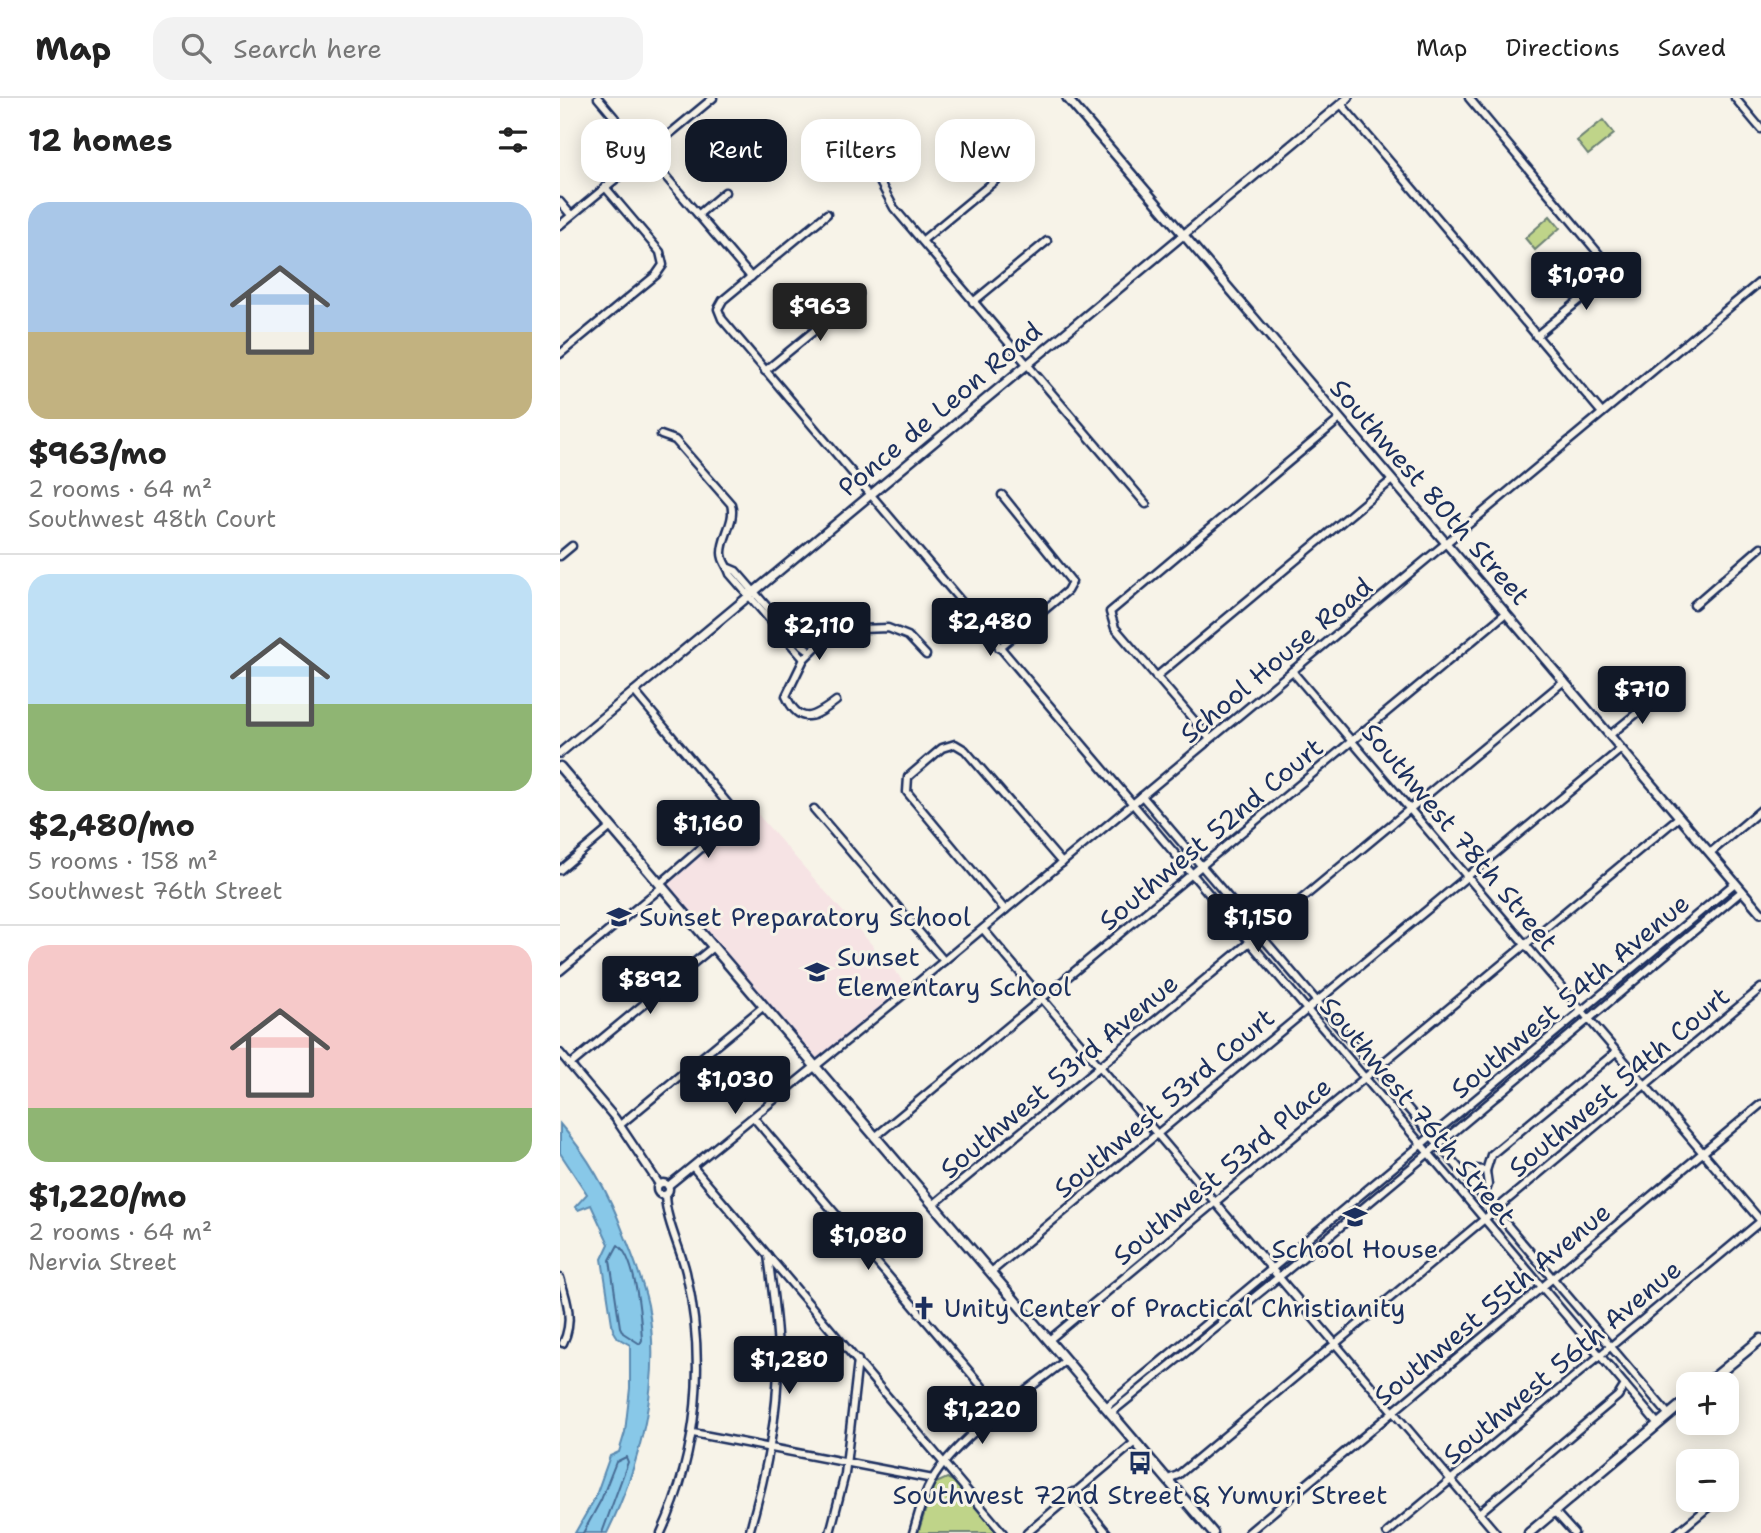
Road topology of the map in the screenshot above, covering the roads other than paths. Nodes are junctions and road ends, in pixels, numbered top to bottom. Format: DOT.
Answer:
graph roads {
  1 [pos="598,98"];
  2 [pos="697,98"];
  3 [pos="713,98"];
  4 [pos="1067,98"];
  5 [pos="1469,98"];
  6 [pos="1735,98"];
  7 [pos="1345,100"];
  8 [pos="704,106"];
  9 [pos="617,119"];
  10 [pos="1761,129"];
  11 [pos="671,133"];
  12 [pos="671,181"];
  13 [pos="611,182"];
  14 [pos="882,182"];
  15 [pos="993,182"];
  16 [pos="605,187"];
  17 [pos="726,192"];
  18 [pos="560,202"];
  19 [pos="699,214"];
  20 [pos="571,215"];
  21 [pos="827,215"];
  22 [pos="560,225"];
  23 [pos="1183,234"];
  24 [pos="923,240"];
  25 [pos="1047,241"];
  26 [pos="751,276"];
  27 [pos="1760,284"];
  28 [pos="859,294"];
  29 [pos="973,302"];
  30 [pos="1536,336"];
  31 [pos="560,354"];
  32 [pos="1026,364"];
  33 [pos="765,370"];
  34 [pos="1602,414"];
  35 [pos="1340,419"];
  36 [pos="661,435"];
  37 [pos="1392,480"];
  38 [pos="870,495"];
  39 [pos="1002,495"];
  40 [pos="1146,504"];
  41 [pos="1446,543"];
  42 [pos="572,546"];
  43 [pos="1761,547"];
  44 [pos="560,556"];
  45 [pos="752,594"];
  46 [pos="1694,605"];
  47 [pos="769,608"];
  48 [pos="763,613"];
  49 [pos="1506,613"];
  50 [pos="776,622"];
  51 [pos="788,637"];
  52 [pos="999,648"];
  53 [pos="810,651"];
  54 [pos="926,655"];
  55 [pos="804,659"];
  56 [pos="1292,671"];
  57 [pos="1156,677"];
  58 [pos="1564,681"];
  59 [pos="634,691"];
  60 [pos="1658,696"];
  61 [pos="836,701"];
  62 [pos="1610,735"];
  63 [pos="1210,739"];
  64 [pos="1353,741"];
  65 [pos="1621,749"];
  66 [pos="560,753"];
  67 [pos="560,767"];
  68 [pos="1142,796"];
  69 [pos="1132,804"];
  70 [pos="814,808"];
  71 [pos="1410,809"];
  72 [pos="1761,810"];
  73 [pos="1679,817"];
  74 [pos="611,827"];
  75 [pos="1710,853"];
  76 [pos="1062,863"];
  77 [pos="1203,865"];
  78 [pos="560,870"];
  79 [pos="1191,875"];
  80 [pos="1468,876"];
  81 [pos="1735,883"];
  82 [pos="661,886"];
  83 [pos="1742,891"];
  84 [pos="1005,910"];
  85 [pos="1761,913"];
  86 [pos="983,929"];
  87 [pos="1260,934"];
  88 [pos="1250,943"];
  89 [pos="1525,944"];
  90 [pos="713,947"];
  91 [pos="944,961"];
  92 [pos="560,971"];
  93 [pos="1761,988"];
  94 [pos="1042,1000"];
  95 [pos="1318,1001"];
  96 [pos="764,1006"];
  97 [pos="1307,1010"];
  98 [pos="1582,1011"];
  99 [pos="1589,1019"];
  100 [pos="1616,1052"];
  101 [pos="560,1053"];
  102 [pos="570,1065"];
  103 [pos="815,1067"];
  104 [pos="1099,1067"];
  105 [pos="1375,1069"];
  106 [pos="1364,1078"];
  107 [pos="1645,1085"];
  108 [pos="1761,1104"];
  109 [pos="754,1118"];
  110 [pos="620,1125"];
  111 [pos="1157,1134"];
  112 [pos="1433,1135"];
  113 [pos="875,1137"];
  114 [pos="1440,1143"];
  115 [pos="1421,1145"];
  116 [pos="1428,1153"];
  117 [pos="1703,1153"];
  118 [pos="693,1167"];
  119 [pos="1486,1171"];
  120 [pos="1466,1175"];
  121 [pos="659,1184"];
  122 [pos="668,1186"];
  123 [pos="665,1195"];
  124 [pos="1484,1196"];
  125 [pos="1215,1201"];
  126 [pos="933,1205"];
  127 [pos="1496,1210"];
  128 [pos="1485,1220"];
  129 [pos="1761,1221"];
  130 [pos="768,1255"];
  131 [pos="1272,1270"];
  132 [pos="991,1272"];
  133 [pos="1279,1277"];
  134 [pos="560,1278"];
  135 [pos="1554,1278"];
  136 [pos="1542,1287"];
  137 [pos="1761,1339"];
  138 [pos="1049,1340"];
  139 [pos="563,1343"];
  140 [pos="1336,1344"];
  141 [pos="1612,1345"];
  142 [pos="1600,1355"];
  143 [pos="858,1360"];
  144 [pos="1066,1360"];
  145 [pos="1721,1372"];
  146 [pos="1625,1385"];
  147 [pos="1632,1393"];
  148 [pos="1618,1396"];
  149 [pos="1676,1409"];
  150 [pos="1002,1410"];
  151 [pos="1108,1410"];
  152 [pos="1393,1411"];
  153 [pos="1669,1415"];
  154 [pos="1658,1424"];
  155 [pos="693,1433"];
  156 [pos="1135,1442"];
  157 [pos="770,1447"];
  158 [pos="847,1463"];
  159 [pos="944,1464"];
  160 [pos="933,1479"];
  161 [pos="1452,1480"];
  162 [pos="1170,1482"];
  163 [pos="1073,1492"];
  164 [pos="1554,1511"];
  165 [pos="1703,1512"];
  166 [pos="1479,1513"];
  167 [pos="661,1533"];
  168 [pos="749,1533"];
  169 [pos="830,1533"];
  170 [pos="913,1533"];
  171 [pos="1003,1533"];
  172 [pos="1027,1533"];
  173 [pos="1107,1533"];
  174 [pos="1213,1533"];
  175 [pos="1248,1533"];
  176 [pos="1387,1533"];
  177 [pos="1496,1533"];
  178 [pos="1529,1533"];
  179 [pos="1574,1533"];
  180 [pos="1678,1533"];
  1 -- 9 [label="street"];
  2 -- 8 [label="street"];
  3 -- 8 [label="street"];
  4 -- 23 [label="street, Southwest 80th Street"];
  5 -- 30 [label="street"];
  6 -- 10 [label="street"];
  7 -- 23 [label="street, Ponce de Leon Road"];
  7 -- 30 [label="street"];
  8 -- 11 [label="street"];
  12 -- 19 [label="street"];
  13 -- 16 [label="street"];
  14 -- 24 [label="street"];
  15 -- 24 [label="street"];
  16 -- 20 [label="street"];
  16 -- 31 [label="street"];
  17 -- 19 [label="street"];
  18 -- 20 [label="street"];
  19 -- 26 [label="street"];
  20 -- 22 [label="street"];
  21 -- 26 [label="street"];
  23 -- 32 [label="street, Ponce de Leon Road"];
  23 -- 35 [label="street, Southwest 80th Street"];
  24 -- 29 [label="street"];
  25 -- 29 [label="street"];
  26 -- 33 [label="street, Southwest 76th Street"];
  27 -- 34 [label="street, School House Road"];
  28 -- 33 [label="street"];
  29 -- 32 [label="street"];
  30 -- 34 [label="street"];
  32 -- 38 [label="street, Ponce de Leon Road"];
  32 -- 40 [label="street"];
  33 -- 38 [label="street, Southwest 76th Street"];
  34 -- 41 [label="street, School House Road"];
  35 -- 37 [label="street, Southwest 80th Street"];
  35 -- 57 [label="street"];
  36 -- 45 [label="street"];
  37 -- 41 [label="street, Southwest 80th Street"];
  37 -- 57 [label="street"];
  38 -- 45 [label="street, Ponce de Leon Road"];
  38 -- 52 [label="street, Southwest 76th Street"];
  39 -- 52 [label="street"];
  41 -- 49 [label="street, Southwest 80th Street"];
  41 -- 56 [label="street, School House Road"];
  42 -- 44 [label="street"];
  43 -- 46 [label="street"];
  45 -- 47 [label="street"];
  45 -- 48 [label="street"];
  45 -- 59 [label="street, Ponce de Leon Road"];
  47 -- 48 [label="street"];
  47 -- 50 [label="street"];
  48 -- 50 [label="street"];
  49 -- 58 [label="street, Southwest 80th Street"];
  49 -- 64 [label="street, Southwest 52nd Court"];
  50 -- 51 [label="street"];
  51 -- 53 [label="street"];
  51 -- 55 [label="street"];
  52 -- 69 [label="street, Southwest 76th Street"];
  53 -- 54 [label="street"];
  53 -- 55 [label="street"];
  55 -- 61 [label="street"];
  56 -- 63 [label="street, School House Road"];
  56 -- 64 [label="street, Southwest 78th Street"];
  57 -- 63 [label="street"];
  58 -- 62 [label="street, Southwest 80th Street"];
  58 -- 71 [label="street, Southwest 53rd Avenue"];
  59 -- 66 [label="street, Ponce de Leon Road"];
  59 -- 82 [label="street"];
  60 -- 62 [label="street"];
  62 -- 65 [label="street, Southwest 80th Street"];
  63 -- 68 [label="street, School House Road"];
  64 -- 71 [label="street, Southwest 78th Street"];
  64 -- 77 [label="street, Southwest 52nd Court"];
  65 -- 73 [label="street, Southwest 80th Street"];
  65 -- 80 [label="street, Southwest 53rd Court"];
  67 -- 74 [label="main road"];
  68 -- 69 [label="street, School House Road"];
  68 -- 77 [label="street, Southwest 76th Street"];
  69 -- 76 [label="street, School House Road"];
  69 -- 79 [label="street, Southwest 76th Street"];
  70 -- 91 [label="street"];
  71 -- 80 [label="street, Southwest 78th Street"];
  71 -- 87 [label="street, Southwest 53rd Avenue"];
  72 -- 75 [label="street"];
  73 -- 75 [label="street, Southwest 80th Street"];
  73 -- 89 [label="street, Southwest 53rd Place"];
  74 -- 78 [label="street"];
  74 -- 82 [label="main road"];
  75 -- 81 [label="street, Southwest 80th Street"];
  76 -- 84 [label="street, School House Road"];
  76 -- 84 [label="street"];
  77 -- 79 [label="street, Southwest 52nd Court"];
  77 -- 87 [label="street, Southwest 76th Street"];
  79 -- 88 [label="street, Southwest 76th Street"];
  79 -- 94 [label="street, Southwest 52nd Court"];
  80 -- 89 [label="street, Southwest 78th Street"];
  80 -- 95 [label="street, Southwest 53rd Court"];
  81 -- 83 [label="street, Southwest 80th Street"];
  81 -- 98 [label="street, Southwest 54th Avenue"];
  82 -- 90 [label="main road"];
  82 -- 92 [label="street"];
  83 -- 85 [label="street, Southwest 80th Street"];
  83 -- 99 [label="street, Southwest 54th Avenue"];
  84 -- 86 [label="street, School House Road"];
  86 -- 91 [label="street, School House Road"];
  86 -- 94 [label="street"];
  87 -- 88 [label="street, Southwest 53rd Avenue"];
  87 -- 95 [label="street, Southwest 76th Street"];
  88 -- 97 [label="street, Southwest 76th Street"];
  88 -- 104 [label="street, Southwest 53rd Avenue"];
  89 -- 98 [label="street, Southwest 78th Street"];
  89 -- 105 [label="street, Southwest 53rd Place"];
  90 -- 96 [label="main road"];
  90 -- 102 [label="street"];
  91 -- 103 [label="street, School House Road"];
  93 -- 107 [label="street, Southwest 54th Court"];
  94 -- 104 [label="street"];
  94 -- 113 [label="street, Southwest 52nd Court"];
  95 -- 97 [label="street, Southwest 53rd Court"];
  95 -- 105 [label="street, Southwest 76th Street"];
  96 -- 103 [label="main road"];
  96 -- 110 [label="street"];
  97 -- 106 [label="street, Southwest 76th Street"];
  97 -- 111 [label="street, Southwest 53rd Court"];
  98 -- 99 [label="street, Southwest 78th Street"];
  98 -- 112 [label="street, Southwest 54th Avenue"];
  99 -- 100 [label="street, Southwest 78th Street"];
  99 -- 114 [label="street, Southwest 54th Avenue"];
  100 -- 107 [label="street, Southwest 78th Street"];
  100 -- 119 [label="street"];
  101 -- 102 [label="street"];
  102 -- 110 [label="street"];
  103 -- 109 [label="street, School House Road"];
  103 -- 113 [label="main road"];
  104 -- 111 [label="street"];
  104 -- 126 [label="street, Southwest 53rd Avenue"];
  105 -- 106 [label="street, Southwest 53rd Place"];
  105 -- 112 [label="street, Southwest 76th Street"];
  106 -- 115 [label="street, Southwest 76th Street"];
  106 -- 125 [label="street, Southwest 53rd Place"];
  107 -- 117 [label="street, Southwest 78th Street"];
  107 -- 127 [label="street, Southwest 54th Court"];
  108 -- 117 [label="street, Southwest 55th Avenue"];
  109 -- 118 [label="street, School House Road"];
  109 -- 150 [label="street"];
  110 -- 121 [label="street"];
  111 -- 125 [label="street"];
  111 -- 132 [label="street, Southwest 53rd Court"];
  112 -- 114 [label="street, Southwest 76th Street"];
  112 -- 115 [label="street, Southwest 54th Avenue"];
  113 -- 126 [label="main road"];
  114 -- 116 [label="street, Southwest 54th Avenue"];
  114 -- 120 [label="street, Southwest 76th Street"];
  115 -- 116 [label="street, Southwest 76th Street"];
  115 -- 131 [label="street, Southwest 54th Avenue"];
  116 -- 128 [label="street, Southwest 76th Street"];
  116 -- 133 [label="street, Southwest 54th Avenue"];
  117 -- 129 [label="street, Southwest 78th Street"];
  117 -- 135 [label="street, Southwest 55th Avenue"];
  118 -- 122 [label="street, School House Road"];
  118 -- 130 [label="street"];
  119 -- 120 [label="street"];
  119 -- 124 [label="street"];
  120 -- 124 [label="street, Southwest 76th Street"];
  121 -- 122 [label="street"];
  121 -- 123 [label="street"];
  122 -- 123 [label="street"];
  123 -- 155 [label="street"];
  124 -- 127 [label="street, Southwest 76th Street"];
  125 -- 131 [label="street"];
  125 -- 138 [label="street, Southwest 53rd Place"];
  126 -- 132 [label="main road"];
  127 -- 128 [label="street, Southwest 54th Court"];
  127 -- 135 [label="street, Southwest 76th Street"];
  128 -- 136 [label="street, Southwest 76th Street"];
  128 -- 140 [label="street, Southwest 54th Court"];
  129 -- 141 [label="street, Southwest 56th Avenue"];
  130 -- 143 [label="street"];
  130 -- 157 [label="street"];
  131 -- 133 [label="street"];
  131 -- 151 [label="street, Southwest 54th Avenue"];
  132 -- 138 [label="main road"];
  133 -- 140 [label="street"];
  133 -- 151 [label="street, Southwest 54th Avenue"];
  134 -- 139 [label="street"];
  135 -- 136 [label="street, Southwest 55th Avenue"];
  135 -- 141 [label="street, Southwest 76th Street"];
  136 -- 142 [label="street, Southwest 76th Street"];
  136 -- 152 [label="street, Southwest 55th Avenue"];
  137 -- 145 [label="main road"];
  138 -- 144 [label="main road"];
  140 -- 152 [label="street"];
  140 -- 162 [label="street, Southwest 54th Court"];
  141 -- 142 [label="street, Southwest 56th Avenue"];
  141 -- 153 [label="street, Southwest 76th Street"];
  142 -- 146 [label="street, Southwest 76th Street"];
  142 -- 161 [label="street, Southwest 56th Avenue"];
  143 -- 158 [label="street"];
  143 -- 159 [label="street"];
  144 -- 150 [label="street"];
  144 -- 151 [label="main road"];
  146 -- 147 [label="street, Southwest 76th Street"];
  146 -- 148 [label="street"];
  147 -- 148 [label="street"];
  147 -- 154 [label="street, Southwest 76th Street"];
  148 -- 166 [label="street"];
  149 -- 153 [label="main road"];
  150 -- 159 [label="street"];
  151 -- 156 [label="main road"];
  152 -- 161 [label="street"];
  152 -- 175 [label="street, Southwest 55th Avenue"];
  153 -- 154 [label="main road"];
  154 -- 164 [label="main road"];
  155 -- 157 [label="street"];
  155 -- 167 [label="street"];
  156 -- 162 [label="main road"];
  156 -- 163 [label="street"];
  157 -- 158 [label="street"];
  157 -- 168 [label="street"];
  158 -- 160 [label="street"];
  158 -- 169 [label="street"];
  159 -- 160 [label="street"];
  159 -- 171 [label="street"];
  160 -- 170 [label="street"];
  161 -- 166 [label="street"];
  161 -- 176 [label="street, Southwest 56th Avenue"];
  162 -- 174 [label="main road"];
  163 -- 172 [label="street"];
  163 -- 173 [label="street"];
  164 -- 178 [label="main road"];
  164 -- 179 [label="street"];
  165 -- 180 [label="street"];
  166 -- 177 [label="street"];
}
